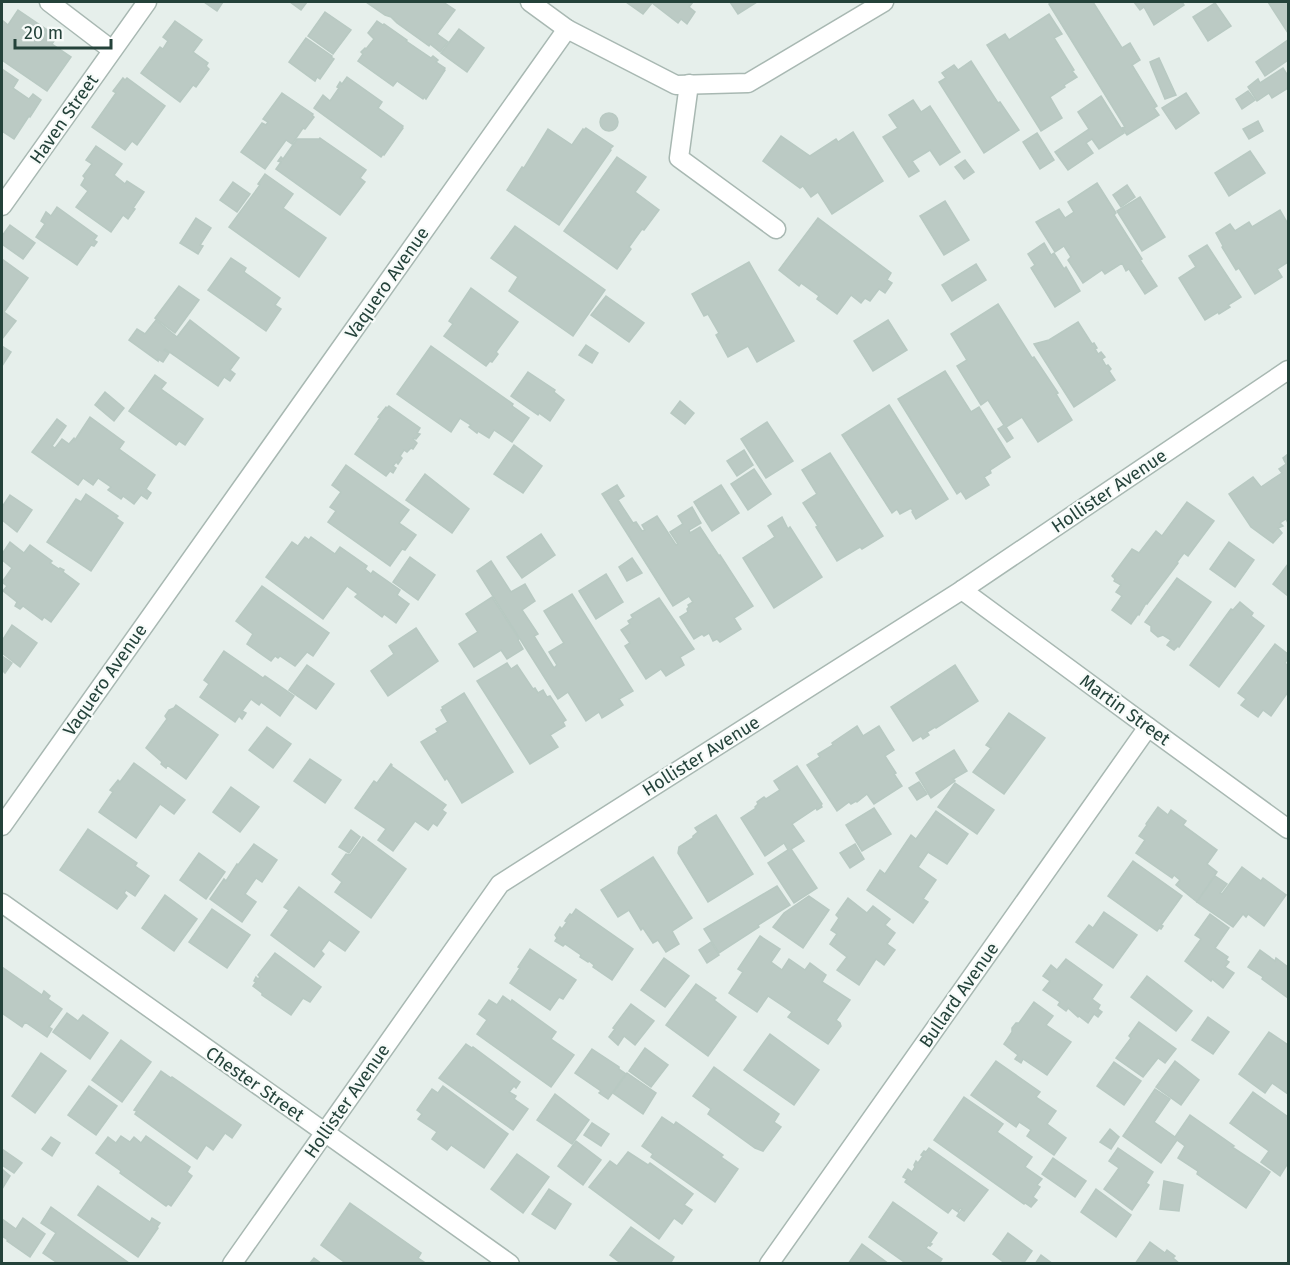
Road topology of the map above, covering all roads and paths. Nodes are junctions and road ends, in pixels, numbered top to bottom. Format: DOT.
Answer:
graph roads {
  1 [pos="49,2"];
  2 [pos="147,2"];
  3 [pos="530,2"];
  4 [pos="884,2"];
  5 [pos="567,29"];
  6 [pos="112,50"];
  7 [pos="689,84"];
  8 [pos="2,206"];
  9 [pos="776,229"];
  10 [pos="1288,370"];
  11 [pos="962,590"];
  12 [pos="1148,727"];
  13 [pos="2,826"];
  14 [pos="1288,829"];
  15 [pos="2,903"];
  16 [pos="325,1134"];
  17 [pos="232,1263"];
  18 [pos="510,1263"];
  19 [pos="769,1263"];
  1 -- 6 [label="street"];
  2 -- 6 [label="street, Haven Street"];
  3 -- 5 [label="street"];
  4 -- 7 [label="street"];
  5 -- 7 [label="street"];
  5 -- 13 [label="street, Vaquero Avenue"];
  6 -- 8 [label="street, Haven Street"];
  7 -- 9 [label="street"];
  10 -- 11 [label="street, Hollister Avenue"];
  11 -- 12 [label="street, Martin Street"];
  11 -- 16 [label="street, Hollister Avenue"];
  12 -- 14 [label="street, Martin Street"];
  12 -- 19 [label="street, Bullard Avenue"];
  15 -- 16 [label="street, Chester Street"];
  16 -- 17 [label="street, Hollister Avenue"];
  16 -- 18 [label="street, Chester Street"];
}
